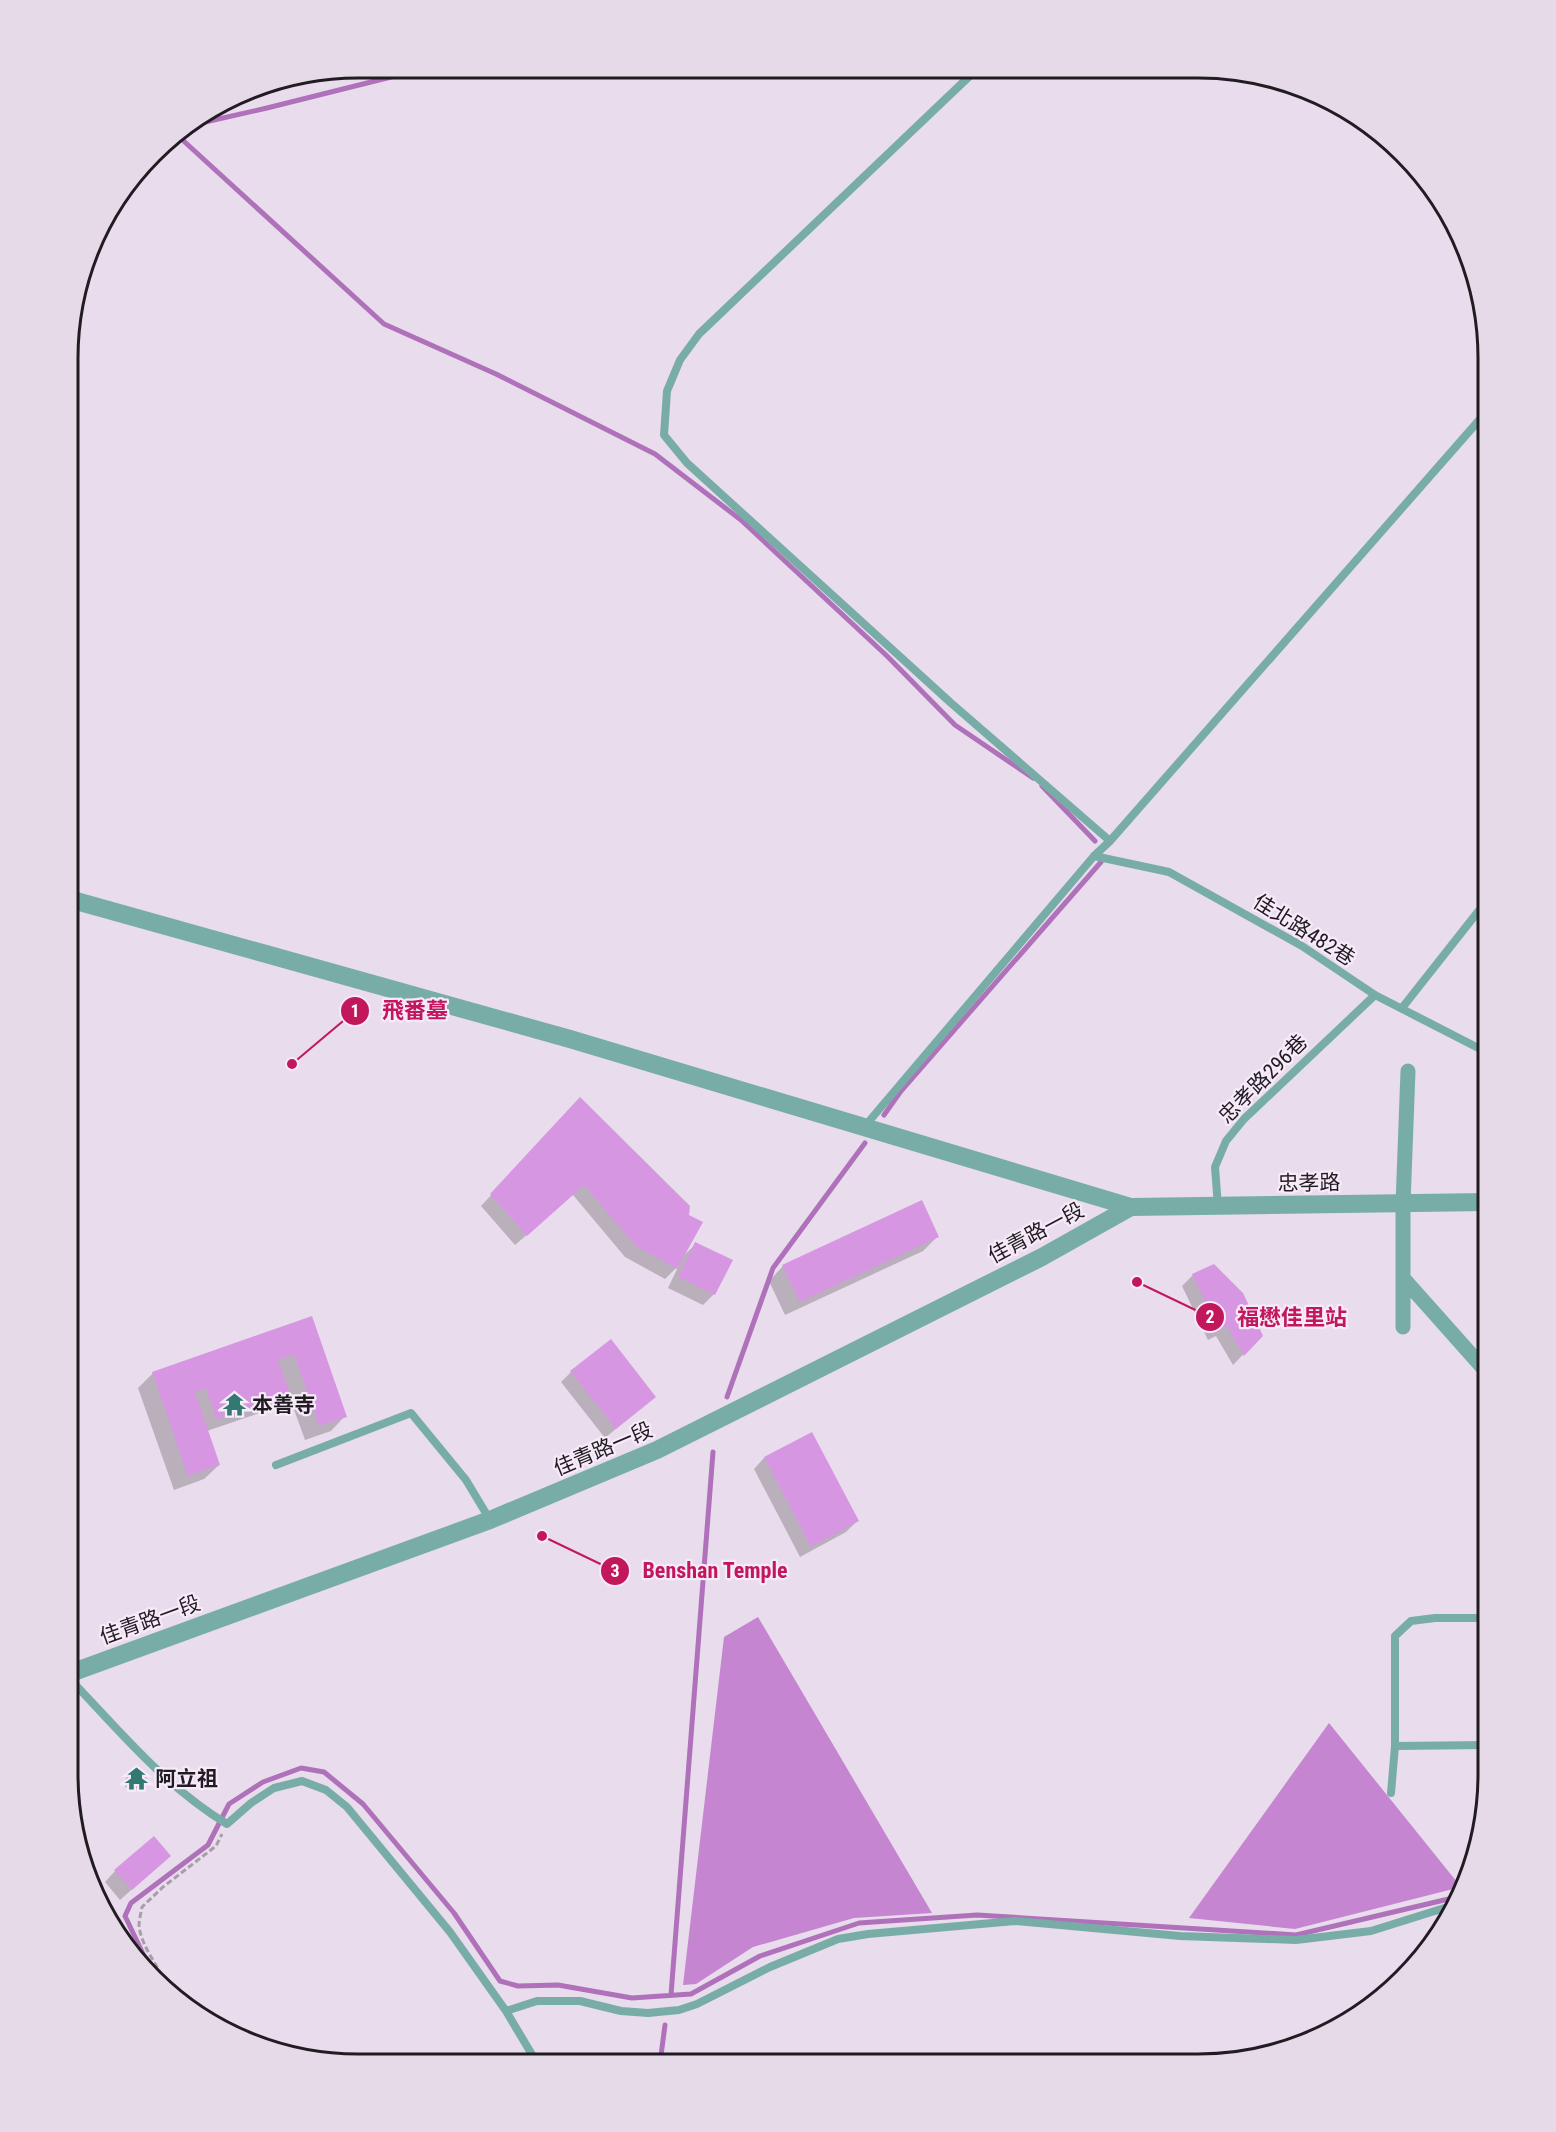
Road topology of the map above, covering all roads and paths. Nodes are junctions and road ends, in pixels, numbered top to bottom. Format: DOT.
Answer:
graph roads {
  1 [pos="968,78"];
  2 [pos="1478,421"];
  3 [pos="1110,841"];
  4 [pos="1094,856"];
  5 [pos="78,901"];
  6 [pos="1478,913"];
  7 [pos="1375,995"];
  8 [pos="1402,1008"];
  9 [pos="1478,1048"];
  10 [pos="1407,1071"];
  11 [pos="865,1126"];
  12 [pos="1478,1202"];
  13 [pos="1403,1204"];
  14 [pos="1131,1207"];
  15 [pos="1218,1207"];
  16 [pos="1403,1278"];
  17 [pos="1403,1327"];
  18 [pos="1478,1362"];
  19 [pos="276,1466"];
  20 [pos="490,1520"];
  21 [pos="1478,1618"];
  22 [pos="78,1671"];
  23 [pos="78,1686"];
  24 [pos="1478,1745"];
  25 [pos="1395,1746"];
  26 [pos="1391,1793"];
  27 [pos="227,1824"];
  28 [pos="1443,1909"];
  29 [pos="162,1974"];
  30 [pos="506,2011"];
  31 [pos="532,2054"];
  1 -- 3 [label="lane"];
  2 -- 3 [label="lane"];
  3 -- 4 [label="lane"];
  4 -- 7 [label="lane, 佳北路482巷"];
  4 -- 11 [label="lane"];
  5 -- 11 [label="street"];
  6 -- 8 [label="lane"];
  7 -- 8 [label="lane, 佳北路482巷"];
  7 -- 15 [label="lane, 忠孝路296巷"];
  8 -- 9 [label="lane, 佳北路482巷"];
  10 -- 13 [label="street"];
  11 -- 14 [label="street"];
  12 -- 13 [label="street, 忠孝路"];
  13 -- 15 [label="street, 忠孝路"];
  13 -- 16 [label="street"];
  14 -- 15 [label="street, 忠孝路"];
  14 -- 20 [label="street, 佳青路一段"];
  16 -- 17 [label="street"];
  16 -- 18 [label="street"];
  19 -- 20 [label="lane"];
  20 -- 22 [label="street, 佳青路一段"];
  21 -- 25 [label="lane"];
  23 -- 27 [label="lane"];
  24 -- 25 [label="lane"];
  25 -- 26 [label="lane"];
  27 -- 29 [label="path"];
  27 -- 30 [label="lane"];
  28 -- 30 [label="lane"];
  30 -- 31 [label="lane"];
}
